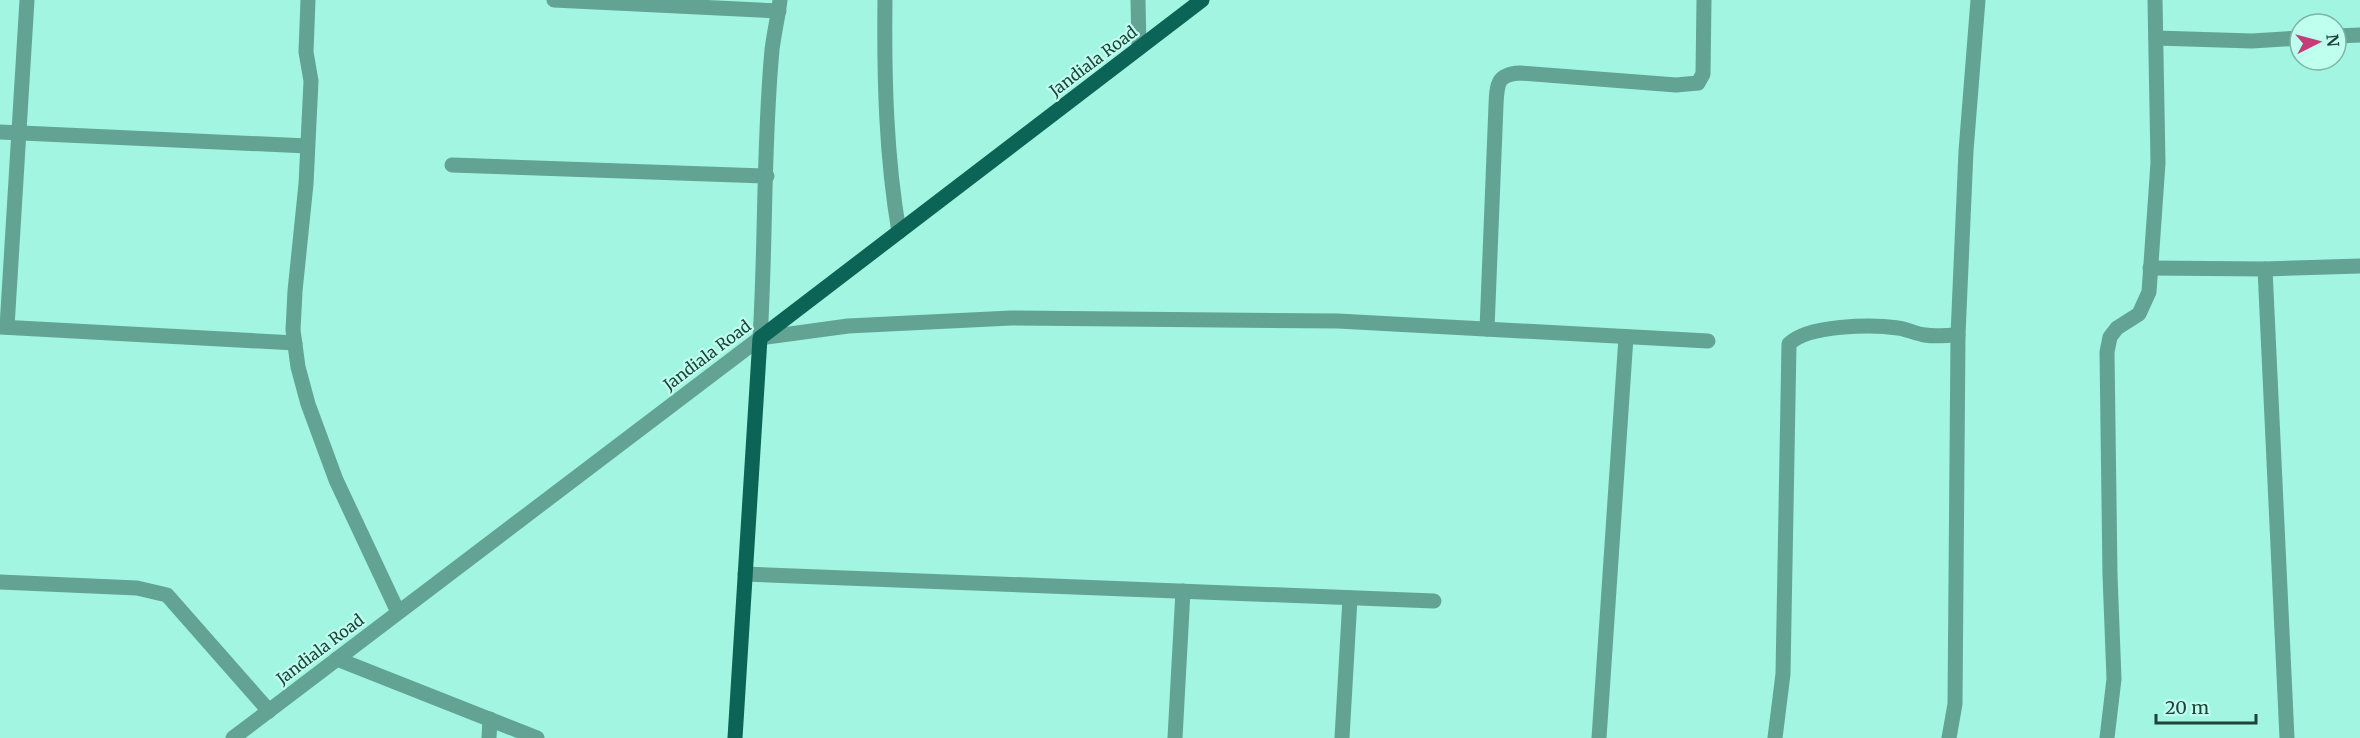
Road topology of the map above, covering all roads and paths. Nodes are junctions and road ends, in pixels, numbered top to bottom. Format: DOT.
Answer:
graph roads {
  1 [pos="27,0"];
  2 [pos="308,0"];
  3 [pos="554,0"];
  4 [pos="885,0"];
  5 [pos="1138,0"];
  6 [pos="1202,0"];
  7 [pos="1704,0"];
  8 [pos="1978,0"];
  9 [pos="2155,0"];
  10 [pos="779,5"];
  11 [pos="2156,38"];
  12 [pos="2288,38"];
  13 [pos="1139,48"];
  14 [pos="0,132"];
  15 [pos="20,133"];
  16 [pos="307,146"];
  17 [pos="452,165"];
  18 [pos="767,176"];
  19 [pos="899,232"];
  20 [pos="2360,266"];
  21 [pos="2150,268"];
  22 [pos="2265,268"];
  23 [pos="3,327"];
  24 [pos="1487,329"];
  25 [pos="1958,335"];
  26 [pos="1626,337"];
  27 [pos="760,338"];
  28 [pos="1708,342"];
  29 [pos="295,343"];
  30 [pos="745,574"];
  31 [pos="0,582"];
  32 [pos="1183,591"];
  33 [pos="1350,598"];
  34 [pos="1434,601"];
  35 [pos="398,612"];
  36 [pos="337,659"];
  37 [pos="269,711"];
  38 [pos="490,719"];
  39 [pos="233,738"];
  40 [pos="489,738"];
  41 [pos="537,738"];
  42 [pos="735,738"];
  43 [pos="1174,738"];
  44 [pos="1342,738"];
  45 [pos="1599,738"];
  46 [pos="1775,738"];
  47 [pos="1949,738"];
  48 [pos="2107,738"];
  49 [pos="2287,738"];
  1 -- 15 [label="street"];
  2 -- 16 [label="street"];
  3 -- 10 [label="street"];
  4 -- 19 [label="street"];
  5 -- 13 [label="street"];
  6 -- 13 [label="main road, Jandiala Road"];
  7 -- 24 [label="street"];
  8 -- 25 [label="street"];
  9 -- 11 [label="street"];
  10 -- 18 [label="street"];
  11 -- 12 [label="street"];
  11 -- 21 [label="street"];
  13 -- 19 [label="main road, Jandiala Road"];
  14 -- 15 [label="street"];
  15 -- 16 [label="street"];
  15 -- 23 [label="street"];
  16 -- 29 [label="street"];
  17 -- 18 [label="street"];
  18 -- 27 [label="street"];
  19 -- 27 [label="main road, Jandiala Road"];
  20 -- 22 [label="street"];
  21 -- 22 [label="street"];
  21 -- 48 [label="street"];
  22 -- 49 [label="street"];
  23 -- 29 [label="street"];
  24 -- 26 [label="street"];
  24 -- 27 [label="street"];
  25 -- 46 [label="street"];
  25 -- 47 [label="street"];
  26 -- 28 [label="street"];
  26 -- 45 [label="street"];
  27 -- 30 [label="main road"];
  27 -- 35 [label="street, Jandiala Road"];
  29 -- 35 [label="street"];
  30 -- 32 [label="street"];
  30 -- 42 [label="main road"];
  31 -- 37 [label="street"];
  32 -- 33 [label="street"];
  32 -- 43 [label="street"];
  33 -- 34 [label="street"];
  33 -- 44 [label="street"];
  35 -- 36 [label="street, Jandiala Road"];
  36 -- 37 [label="street, Jandiala Road"];
  36 -- 38 [label="street"];
  37 -- 39 [label="street, Jandiala Road"];
  38 -- 40 [label="street"];
  38 -- 41 [label="street"];
}
